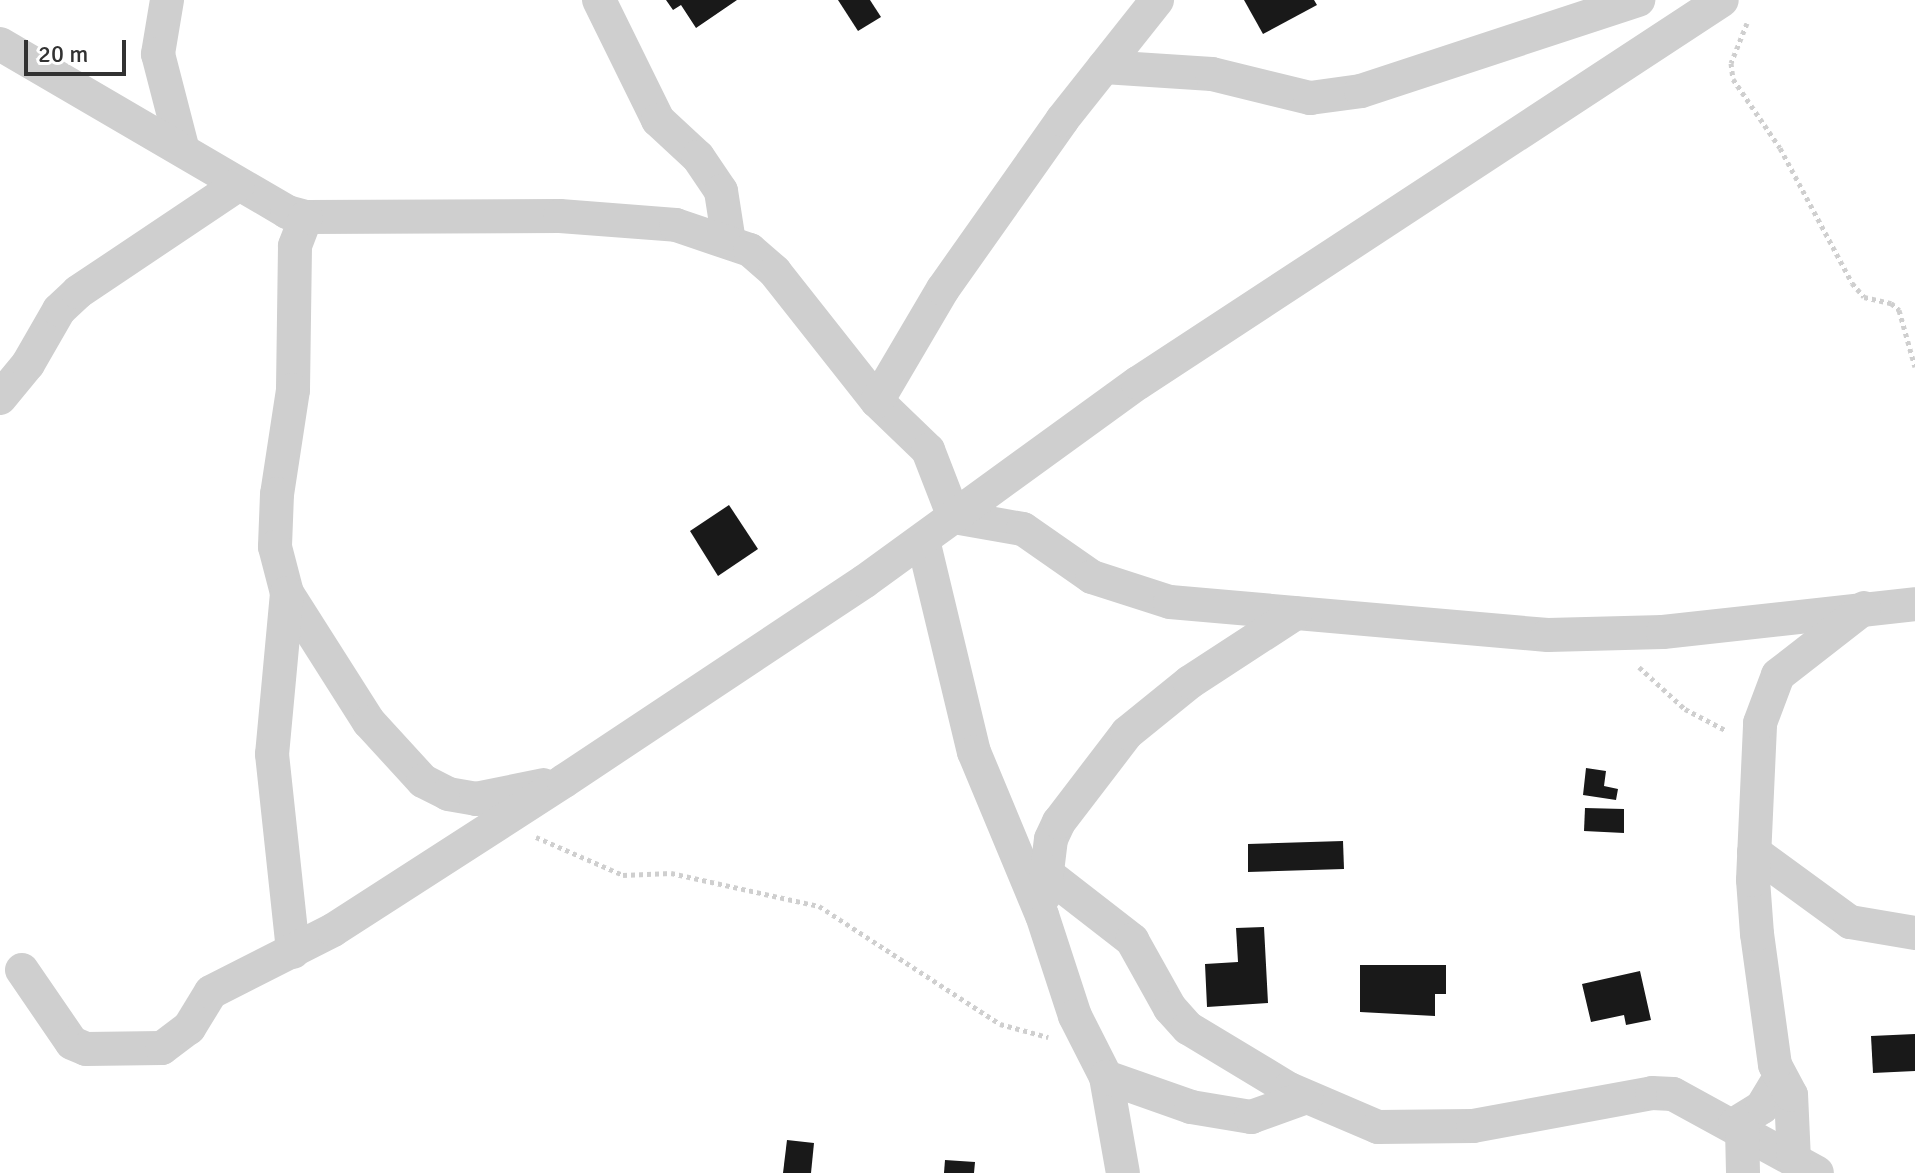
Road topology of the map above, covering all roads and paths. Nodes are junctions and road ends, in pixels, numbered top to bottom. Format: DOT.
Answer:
graph roads {
  1 [pos="167,0"];
  2 [pos="599,0"];
  3 [pos="1157,0"];
  4 [pos="1638,0"];
  5 [pos="1733,6"];
  6 [pos="0,44"];
  7 [pos="1104,67"];
  8 [pos="182,147"];
  9 [pos="238,185"];
  10 [pos="306,217"];
  11 [pos="729,242"];
  12 [pos="1915,367"];
  13 [pos="0,398"];
  14 [pos="877,401"];
  15 [pos="954,517"];
  16 [pos="923,540"];
  17 [pos="287,593"];
  18 [pos="1915,604"];
  19 [pos="1865,608"];
  20 [pos="1296,613"];
  21 [pos="1628,661"];
  22 [pos="1757,743"];
  23 [pos="564,781"];
  24 [pos="519,810"];
  25 [pos="1754,852"];
  26 [pos="1047,874"];
  27 [pos="1042,915"];
  28 [pos="1915,933"];
  29 [pos="293,952"];
  30 [pos="22,970"];
  31 [pos="1099,1063"];
  32 [pos="1779,1079"];
  33 [pos="1307,1097"];
  34 [pos="1738,1126"];
  35 [pos="1806,1166"];
  36 [pos="1123,1173"];
  37 [pos="1743,1173"];
  1 -- 8 [label="street"];
  2 -- 11 [label="street"];
  3 -- 7 [label="street"];
  4 -- 7 [label="street"];
  5 -- 12 [label="path"];
  5 -- 15 [label="street"];
  6 -- 8 [label="street"];
  7 -- 14 [label="street"];
  8 -- 9 [label="street"];
  9 -- 10 [label="street"];
  9 -- 13 [label="street"];
  10 -- 11 [label="street"];
  10 -- 17 [label="street"];
  11 -- 14 [label="street"];
  14 -- 15 [label="street"];
  15 -- 16 [label="street"];
  15 -- 20 [label="street"];
  16 -- 23 [label="street"];
  16 -- 27 [label="street"];
  17 -- 23 [label="street"];
  17 -- 29 [label="street"];
  18 -- 19 [label="street"];
  19 -- 20 [label="street"];
  19 -- 22 [label="street"];
  20 -- 26 [label="street"];
  21 -- 22 [label="path"];
  22 -- 25 [label="street"];
  23 -- 24 [label="street"];
  24 -- 29 [label="street"];
  24 -- 31 [label="path"];
  25 -- 28 [label="street"];
  25 -- 32 [label="street"];
  26 -- 27 [label="street"];
  26 -- 33 [label="street"];
  27 -- 31 [label="street"];
  29 -- 30 [label="street"];
  31 -- 33 [label="street"];
  31 -- 36 [label="street"];
  32 -- 34 [label="street"];
  32 -- 35 [label="street"];
  33 -- 34 [label="street"];
  34 -- 35 [label="street"];
  34 -- 37 [label="street"];
}
